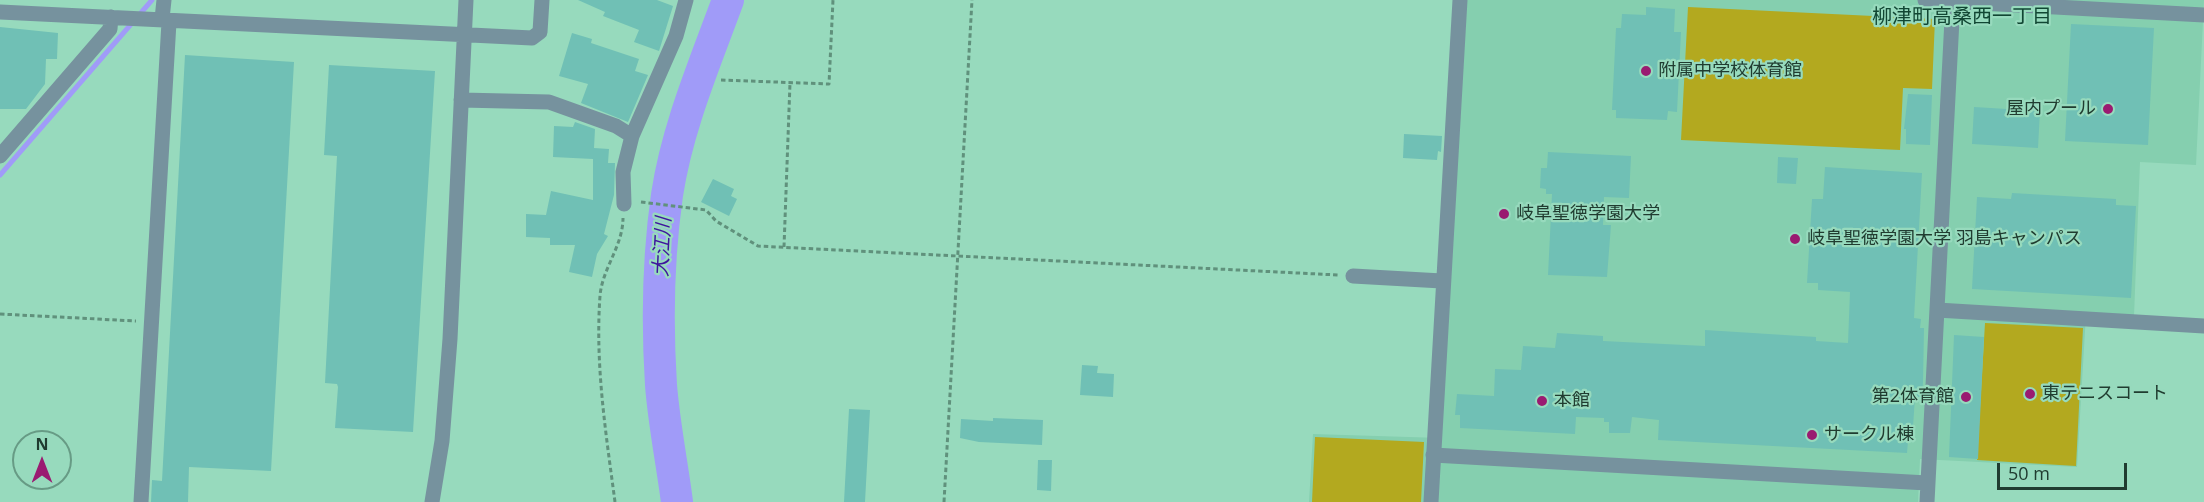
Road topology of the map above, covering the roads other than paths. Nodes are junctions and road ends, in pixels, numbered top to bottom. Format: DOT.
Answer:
graph roads {
  1 [pos="164,0"];
  2 [pos="466,0"];
  3 [pos="542,0"];
  4 [pos="686,0"];
  5 [pos="1460,0"];
  6 [pos="1925,0"];
  7 [pos="1953,1"];
  8 [pos="0,12"];
  9 [pos="2204,15"];
  10 [pos="111,17"];
  11 [pos="166,20"];
  12 [pos="464,35"];
  13 [pos="461,100"];
  14 [pos="632,136"];
  15 [pos="0,156"];
  16 [pos="624,204"];
  17 [pos="1353,276"];
  18 [pos="1442,280"];
  19 [pos="1937,310"];
  20 [pos="2204,326"];
  21 [pos="1433,454"];
  22 [pos="1927,483"];
  23 [pos="141,502"];
  24 [pos="432,502"];
  25 [pos="1431,502"];
  26 [pos="1927,502"];
  1 -- 11 [label="street"];
  2 -- 12 [label="street"];
  3 -- 12 [label="street"];
  4 -- 14 [label="street"];
  5 -- 18 [label="street"];
  6 -- 7 [label="street"];
  7 -- 9 [label="street"];
  7 -- 19 [label="street"];
  8 -- 10 [label="street"];
  10 -- 11 [label="street"];
  10 -- 15 [label="street"];
  11 -- 12 [label="street"];
  11 -- 23 [label="street"];
  12 -- 13 [label="street"];
  13 -- 14 [label="street"];
  13 -- 24 [label="street"];
  14 -- 16 [label="street"];
  17 -- 18 [label="street"];
  18 -- 21 [label="street"];
  19 -- 20 [label="street"];
  19 -- 22 [label="street"];
  21 -- 22 [label="street"];
  21 -- 25 [label="street"];
  22 -- 26 [label="street"];
}
